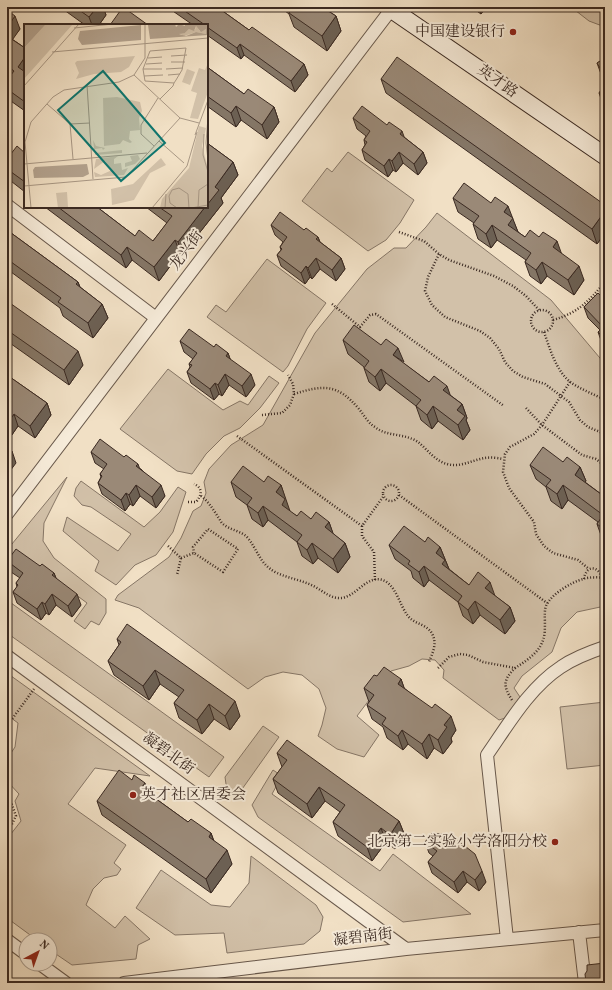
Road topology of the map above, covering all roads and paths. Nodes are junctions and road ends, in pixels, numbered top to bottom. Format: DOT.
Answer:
graph roads {
  1 [pos="394,8"];
  2 [pos="605,147"];
  3 [pos="605,156"];
  4 [pos="7,205"];
  5 [pos="399,232"];
  6 [pos="439,254"];
  7 [pos="605,282"];
  8 [pos="332,304"];
  9 [pos="539,310"];
  10 [pos="156,318"];
  11 [pos="553,320"];
  12 [pos="544,332"];
  13 [pos="288,375"];
  14 [pos="570,382"];
  15 [pos="294,394"];
  16 [pos="561,395"];
  17 [pos="605,400"];
  18 [pos="504,406"];
  19 [pos="526,408"];
  20 [pos="262,415"];
  21 [pos="542,426"];
  22 [pos="605,434"];
  23 [pos="237,436"];
  24 [pos="504,459"];
  25 [pos="605,466"];
  26 [pos="194,484"];
  27 [pos="399,495"];
  28 [pos="201,496"];
  29 [pos="383,497"];
  30 [pos="188,502"];
  31 [pos="7,514"];
  32 [pos="362,526"];
  33 [pos="168,546"];
  34 [pos="194,553"];
  35 [pos="181,558"];
  36 [pos="588,569"];
  37 [pos="177,575"];
  38 [pos="604,578"];
  39 [pos="584,579"];
  40 [pos="375,580"];
  41 [pos="547,604"];
  42 [pos="605,647"];
  43 [pos="7,656"];
  44 [pos="429,662"];
  45 [pos="438,668"];
  46 [pos="515,668"];
  47 [pos="40,680"];
  48 [pos="522,705"];
  49 [pos="7,726"];
  50 [pos="7,802"];
  51 [pos="7,832"];
  52 [pos="605,930"];
  53 [pos="580,932"];
  54 [pos="507,939"];
  55 [pos="7,940"];
  56 [pos="18,948"];
  57 [pos="406,949"];
  58 [pos="51,972"];
  59 [pos="66,983"];
  60 [pos="124,983"];
  61 [pos="585,983"];
  1 -- 2 [label="main road, 英才路"];
  1 -- 3 [label="main road, 英才路"];
  1 -- 10 [label="street, 龙兴街"];
  4 -- 10 [label="street"];
  5 -- 6 [label="path"];
  6 -- 9 [label="path"];
  6 -- 16 [label="path"];
  7 -- 11 [label="path"];
  8 -- 18 [label="path"];
  9 -- 11 [label="path"];
  9 -- 12 [label="path"];
  10 -- 31 [label="street, 龙兴街"];
  11 -- 12 [label="path"];
  12 -- 14 [label="path"];
  13 -- 15 [label="path"];
  14 -- 16 [label="path"];
  14 -- 17 [label="path"];
  15 -- 20 [label="path"];
  15 -- 24 [label="path"];
  16 -- 21 [label="path"];
  16 -- 22 [label="path"];
  19 -- 21 [label="path"];
  21 -- 24 [label="path"];
  21 -- 25 [label="path"];
  23 -- 32 [label="path"];
  24 -- 36 [label="path"];
  26 -- 28 [label="path"];
  27 -- 29 [label="path"];
  27 -- 29 [label="path"];
  27 -- 41 [label="path"];
  28 -- 30 [label="path"];
  28 -- 40 [label="path"];
  29 -- 32 [label="path"];
  32 -- 40 [label="path"];
  33 -- 35 [label="path"];
  34 -- 34 [label="path"];
  34 -- 35 [label="path"];
  35 -- 37 [label="path"];
  36 -- 38 [label="path"];
  36 -- 39 [label="path"];
  38 -- 39 [label="path"];
  39 -- 41 [label="path"];
  40 -- 44 [label="path"];
  41 -- 46 [label="path"];
  42 -- 48 [label="street"];
  43 -- 47 [label="street, 凝碧北街"];
  45 -- 46 [label="path"];
  46 -- 48 [label="path"];
  47 -- 49 [label="path"];
  47 -- 57 [label="street, 凝碧北街"];
  48 -- 54 [label="street"];
  50 -- 51 [label="path"];
  52 -- 53 [label="street, 凝碧南街"];
  53 -- 54 [label="street, 凝碧南街"];
  53 -- 61 [label="street"];
  54 -- 57 [label="street, 凝碧南街"];
  55 -- 56 [label="street"];
  57 -- 60 [label="street, 凝碧南街"];
  58 -- 59 [label="street"];
}
